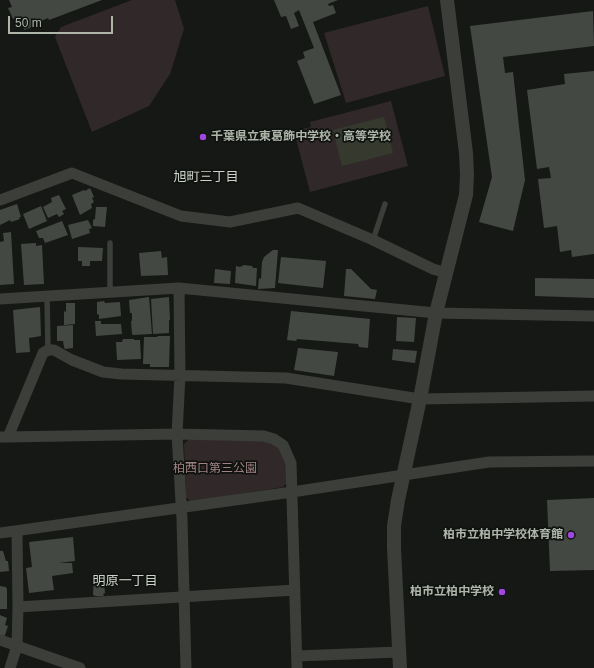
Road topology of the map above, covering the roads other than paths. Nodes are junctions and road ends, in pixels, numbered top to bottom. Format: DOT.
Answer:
graph roads {
  1 [pos="447,0"];
  2 [pos="0,200"];
  3 [pos="385,204"];
  4 [pos="372,240"];
  5 [pos="110,243"];
  6 [pos="446,273"];
  7 [pos="179,288"];
  8 [pos="110,291"];
  9 [pos="47,296"];
  10 [pos="0,299"];
  11 [pos="436,313"];
  12 [pos="594,316"];
  13 [pos="48,350"];
  14 [pos="180,375"];
  15 [pos="594,396"];
  16 [pos="420,399"];
  17 [pos="177,434"];
  18 [pos="4,437"];
  19 [pos="594,461"];
  20 [pos="402,474"];
  21 [pos="292,492"];
  22 [pos="181,507"];
  23 [pos="17,531"];
  24 [pos="0,533"];
  25 [pos="294,590"];
  26 [pos="184,596"];
  27 [pos="18,607"];
  28 [pos="0,640"];
  29 [pos="17,646"];
  30 [pos="399,652"];
  31 [pos="297,656"];
  32 [pos="10,668"];
  33 [pos="80,668"];
  34 [pos="186,668"];
  35 [pos="297,668"];
  36 [pos="400,668"];
  1 -- 6 [label="street"];
  2 -- 4 [label="street"];
  3 -- 4 [label="lane"];
  4 -- 6 [label="street"];
  5 -- 8 [label="lane"];
  6 -- 11 [label="street"];
  7 -- 8 [label="street"];
  7 -- 11 [label="street"];
  7 -- 14 [label="street"];
  8 -- 9 [label="street"];
  9 -- 10 [label="street"];
  9 -- 13 [label="lane"];
  11 -- 12 [label="street"];
  11 -- 16 [label="street"];
  13 -- 14 [label="street"];
  13 -- 18 [label="street"];
  14 -- 16 [label="street"];
  14 -- 17 [label="street"];
  15 -- 16 [label="street"];
  16 -- 20 [label="street"];
  17 -- 18 [label="street"];
  17 -- 21 [label="street"];
  17 -- 22 [label="street"];
  19 -- 20 [label="street"];
  20 -- 21 [label="street"];
  20 -- 30 [label="street"];
  21 -- 22 [label="street"];
  21 -- 25 [label="street"];
  22 -- 23 [label="street"];
  22 -- 26 [label="street"];
  23 -- 24 [label="street"];
  23 -- 27 [label="street"];
  25 -- 26 [label="street"];
  25 -- 31 [label="street"];
  26 -- 27 [label="street"];
  26 -- 34 [label="street"];
  27 -- 29 [label="street"];
  28 -- 29 [label="street"];
  29 -- 32 [label="street"];
  29 -- 33 [label="street"];
  30 -- 31 [label="street"];
  30 -- 36 [label="street"];
  31 -- 35 [label="street"];
}
